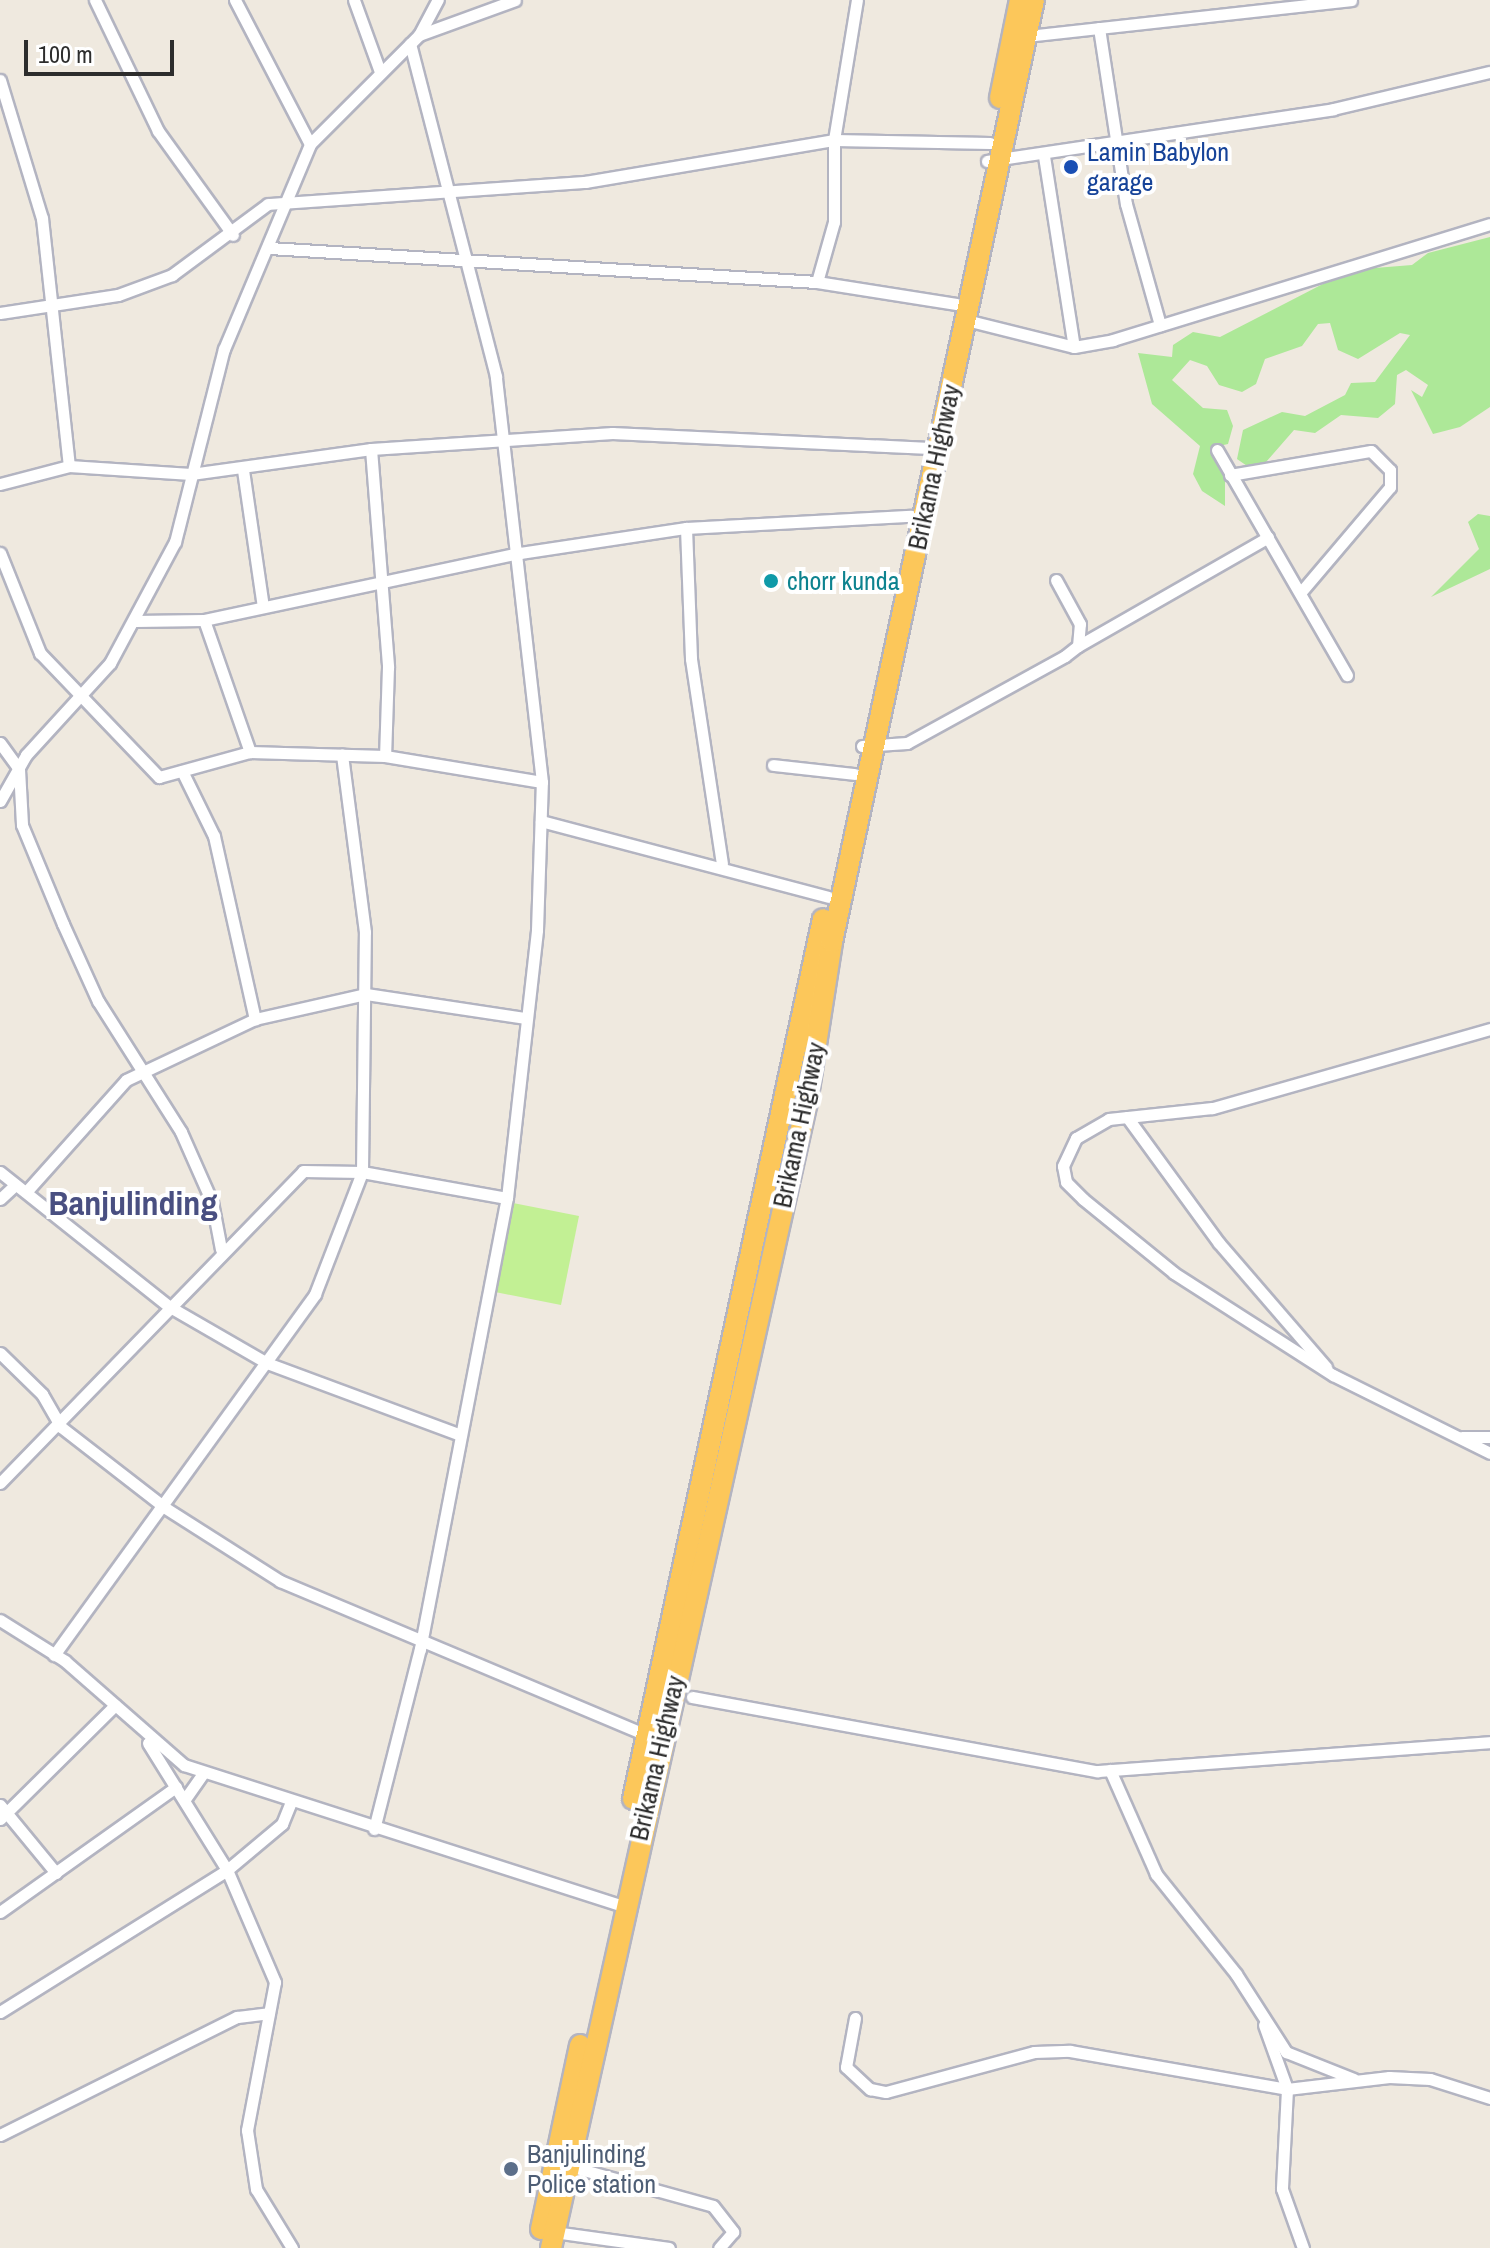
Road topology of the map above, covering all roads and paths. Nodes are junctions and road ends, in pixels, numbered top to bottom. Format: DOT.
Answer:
graph roads {
  1 [pos="95,0"];
  2 [pos="235,0"];
  3 [pos="354,0"];
  4 [pos="438,0"];
  5 [pos="515,0"];
  6 [pos="857,0"];
  7 [pos="1020,0"];
  8 [pos="1034,0"];
  9 [pos="1351,0"];
  10 [pos="1099,28"];
  11 [pos="1027,36"];
  12 [pos="415,40"];
  13 [pos="380,72"];
  14 [pos="1490,72"];
  15 [pos="0,80"];
  16 [pos="834,140"];
  17 [pos="310,144"];
  18 [pos="1119,147"];
  19 [pos="993,155"];
  20 [pos="1044,156"];
  21 [pos="443,188"];
  22 [pos="283,204"];
  23 [pos="1490,224"];
  24 [pos="233,235"];
  25 [pos="269,248"];
  26 [pos="464,261"];
  27 [pos="817,282"];
  28 [pos="56,304"];
  29 [pos="961,312"];
  30 [pos="0,313"];
  31 [pos="1160,325"];
  32 [pos="1074,347"];
  33 [pos="502,441"];
  34 [pos="925,448"];
  35 [pos="371,449"];
  36 [pos="1217,450"];
  37 [pos="69,466"];
  38 [pos="243,470"];
  39 [pos="191,474"];
  40 [pos="1230,475"];
  41 [pos="0,484"];
  42 [pos="911,516"];
  43 [pos="686,528"];
  44 [pos="1268,537"];
  45 [pos="0,553"];
  46 [pos="520,553"];
  47 [pos="1056,580"];
  48 [pos="377,584"];
  49 [pos="1301,592"];
  50 [pos="263,607"];
  51 [pos="204,620"];
  52 [pos="135,621"];
  53 [pos="1078,646"];
  54 [pos="1347,675"];
  55 [pos="77,692"];
  56 [pos="0,743"];
  57 [pos="868,747"];
  58 [pos="250,752"];
  59 [pos="342,754"];
  60 [pos="385,756"];
  61 [pos="773,765"];
  62 [pos="19,769"];
  63 [pos="182,771"];
  64 [pos="855,774"];
  65 [pos="542,782"];
  66 [pos="0,801"];
  67 [pos="541,821"];
  68 [pos="722,864"];
  69 [pos="828,897"];
  70 [pos="366,994"];
  71 [pos="524,1018"];
  72 [pos="255,1019"];
  73 [pos="1490,1029"];
  74 [pos="140,1072"];
  75 [pos="1127,1117"];
  76 [pos="0,1172"];
  77 [pos="362,1172"];
  78 [pos="15,1185"];
  79 [pos="26,1192"];
  80 [pos="507,1198"];
  81 [pos="0,1199"];
  82 [pos="221,1249"];
  83 [pos="170,1307"];
  84 [pos="0,1353"];
  85 [pos="267,1363"];
  86 [pos="1333,1375"];
  87 [pos="61,1427"];
  88 [pos="458,1434"];
  89 [pos="1462,1437"];
  90 [pos="1490,1437"];
  91 [pos="1490,1453"];
  92 [pos="0,1483"];
  93 [pos="164,1507"];
  94 [pos="0,1620"];
  95 [pos="421,1641"];
  96 [pos="54,1655"];
  97 [pos="692,1697"];
  98 [pos="115,1705"];
  99 [pos="142,1733"];
  100 [pos="653,1738"];
  101 [pos="1490,1742"];
  102 [pos="1110,1770"];
  103 [pos="203,1773"];
  104 [pos="176,1787"];
  105 [pos="185,1799"];
  106 [pos="290,1804"];
  107 [pos="2,1812"];
  108 [pos="374,1829"];
  109 [pos="227,1870"];
  110 [pos="56,1873"];
  111 [pos="618,1905"];
  112 [pos="0,1912"];
  113 [pos="1257,2006"];
  114 [pos="0,2012"];
  115 [pos="269,2013"];
  116 [pos="855,2018"];
  117 [pos="1357,2080"];
  118 [pos="1287,2089"];
  119 [pos="577,2092"];
  120 [pos="1490,2098"];
  121 [pos="0,2135"];
  122 [pos="569,2166"];
  123 [pos="553,2240"];
  124 [pos="292,2248"];
  125 [pos="537,2248"];
  126 [pos="669,2248"];
  127 [pos="719,2248"];
  128 [pos="1303,2248"];
  1 -- 24 [label="street"];
  2 -- 17 [label="street"];
  3 -- 13 [label="street"];
  4 -- 12 [label="street"];
  5 -- 12 [label="street"];
  6 -- 16 [label="street"];
  7 -- 19 [label="highway, Brikama Highway"];
  8 -- 11 [label="highway, Brikama Highway"];
  9 -- 10 [label="street"];
  10 -- 11 [label="street"];
  10 -- 18 [label="street"];
  11 -- 19 [label="highway, Brikama Highway"];
  12 -- 13 [label="street"];
  12 -- 21 [label="street"];
  13 -- 17 [label="street"];
  14 -- 18 [label="street"];
  15 -- 28 [label="street"];
  16 -- 19 [label="street"];
  16 -- 21 [label="street"];
  16 -- 27 [label="street"];
  17 -- 22 [label="street"];
  18 -- 20 [label="street"];
  18 -- 31 [label="street"];
  19 -- 20 [label="street"];
  19 -- 29 [label="highway, Brikama Highway"];
  20 -- 32 [label="street"];
  21 -- 22 [label="street"];
  21 -- 26 [label="street"];
  22 -- 24 [label="street"];
  22 -- 25 [label="street"];
  23 -- 31 [label="street"];
  24 -- 28 [label="street"];
  25 -- 26 [label="street"];
  25 -- 39 [label="street"];
  26 -- 27 [label="street"];
  26 -- 33 [label="street"];
  27 -- 29 [label="street"];
  28 -- 30 [label="street"];
  28 -- 37 [label="street"];
  29 -- 32 [label="street"];
  29 -- 34 [label="highway, Brikama Highway"];
  29 -- 57 [label="highway, Brikama Highway"];
  31 -- 32 [label="street"];
  33 -- 34 [label="street"];
  33 -- 35 [label="street"];
  33 -- 46 [label="street"];
  34 -- 42 [label="highway, Brikama Highway"];
  35 -- 38 [label="street"];
  35 -- 48 [label="street"];
  36 -- 40 [label="street"];
  37 -- 39 [label="street"];
  37 -- 41 [label="street"];
  38 -- 39 [label="street"];
  38 -- 50 [label="street"];
  39 -- 52 [label="street"];
  40 -- 44 [label="street"];
  40 -- 49 [label="street"];
  42 -- 43 [label="street"];
  42 -- 57 [label="highway, Brikama Highway"];
  43 -- 46 [label="street"];
  43 -- 68 [label="street"];
  44 -- 49 [label="street"];
  44 -- 53 [label="street"];
  45 -- 55 [label="street"];
  46 -- 48 [label="street"];
  46 -- 65 [label="street"];
  47 -- 53 [label="street"];
  48 -- 50 [label="street"];
  48 -- 60 [label="street"];
  49 -- 54 [label="street"];
  50 -- 51 [label="street"];
  51 -- 52 [label="street"];
  51 -- 58 [label="street"];
  52 -- 55 [label="street"];
  53 -- 57 [label="street"];
  55 -- 62 [label="street"];
  55 -- 63 [label="street"];
  56 -- 62 [label="street"];
  57 -- 64 [label="highway, Brikama Highway"];
  57 -- 100 [label="highway, Brikama Highway"];
  58 -- 59 [label="street"];
  58 -- 63 [label="street"];
  59 -- 60 [label="street"];
  59 -- 70 [label="street"];
  60 -- 65 [label="street"];
  61 -- 64 [label="street"];
  62 -- 66 [label="street"];
  62 -- 74 [label="street"];
  63 -- 72 [label="street"];
  64 -- 69 [label="highway, Brikama Highway"];
  65 -- 67 [label="street"];
  67 -- 68 [label="street"];
  67 -- 71 [label="street"];
  68 -- 69 [label="street"];
  69 -- 100 [label="highway, Brikama Highway"];
  70 -- 71 [label="street"];
  70 -- 72 [label="street"];
  70 -- 77 [label="street"];
  71 -- 80 [label="street"];
  72 -- 74 [label="street"];
  73 -- 75 [label="street"];
  74 -- 79 [label="street"];
  74 -- 82 [label="street"];
  75 -- 86 [label="street"];
  75 -- 86 [label="street"];
  76 -- 78 [label="street"];
  77 -- 80 [label="street"];
  77 -- 82 [label="street"];
  77 -- 85 [label="street"];
  78 -- 79 [label="street"];
  78 -- 81 [label="street"];
  79 -- 83 [label="street"];
  80 -- 88 [label="street"];
  82 -- 83 [label="street"];
  83 -- 85 [label="street"];
  83 -- 87 [label="street"];
  84 -- 87 [label="street"];
  85 -- 88 [label="street"];
  85 -- 93 [label="street"];
  86 -- 89 [label="street"];
  87 -- 92 [label="street"];
  87 -- 93 [label="street"];
  88 -- 95 [label="street"];
  89 -- 90 [label="street"];
  89 -- 91 [label="street"];
  93 -- 95 [label="street"];
  93 -- 96 [label="street"];
  94 -- 96 [label="street"];
  95 -- 100 [label="street"];
  95 -- 108 [label="street"];
  96 -- 98 [label="street"];
  97 -- 102 [label="street"];
  98 -- 99 [label="street"];
  98 -- 107 [label="street"];
  99 -- 103 [label="street"];
  99 -- 104 [label="street"];
  100 -- 111 [label="highway, Brikama Highway"];
  101 -- 102 [label="street"];
  102 -- 113 [label="street"];
  103 -- 105 [label="street"];
  103 -- 106 [label="street"];
  104 -- 105 [label="street"];
  104 -- 110 [label="street"];
  105 -- 109 [label="street"];
  106 -- 108 [label="street"];
  106 -- 109 [label="street"];
  107 -- 110 [label="street"];
  108 -- 111 [label="street"];
  109 -- 114 [label="street"];
  109 -- 115 [label="street"];
  110 -- 112 [label="street"];
  111 -- 119 [label="highway, Brikama Highway"];
  113 -- 117 [label="street"];
  113 -- 118 [label="street"];
  115 -- 121 [label="street"];
  115 -- 124 [label="street"];
  116 -- 118 [label="street"];
  117 -- 118 [label="street"];
  117 -- 120 [label="street"];
  118 -- 128 [label="street"];
  119 -- 122 [label="highway, Brikama Highway"];
  119 -- 125 [label="highway, Brikama Highway"];
  122 -- 123 [label="highway, Brikama Highway"];
  122 -- 127 [label="street"];
  123 -- 126 [label="street"];
}
